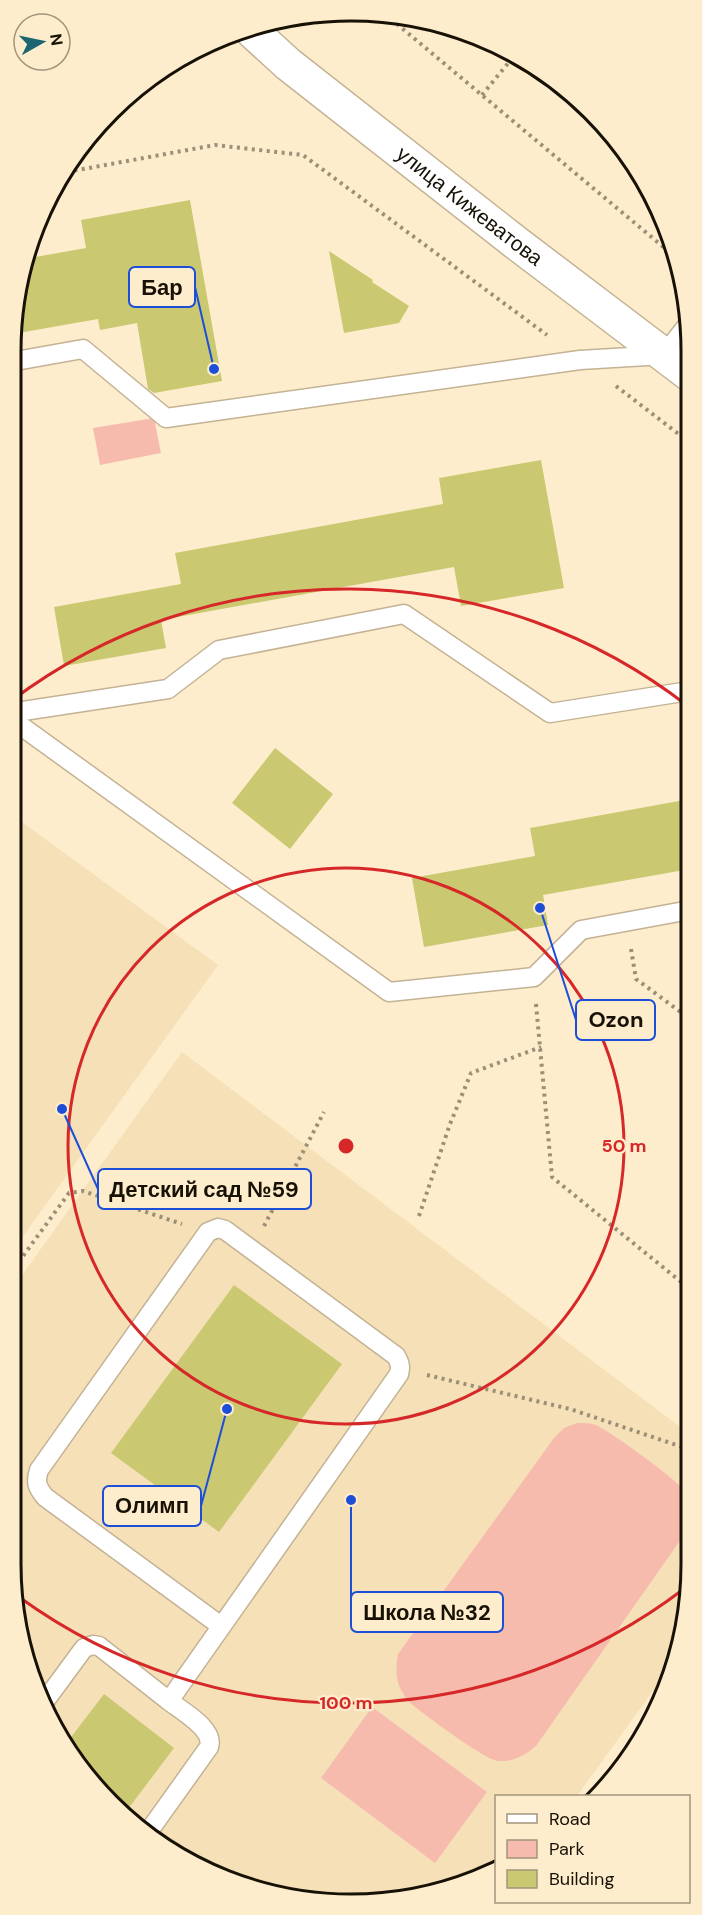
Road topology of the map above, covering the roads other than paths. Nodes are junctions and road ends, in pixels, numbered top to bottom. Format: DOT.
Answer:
graph roads {
  1 [pos="256,35"];
  2 [pos="681,349"];
  3 [pos="21,360"];
  4 [pos="676,365"];
  5 [pos="681,692"];
  6 [pos="21,711"];
  7 [pos="21,726"];
  8 [pos="681,912"];
  9 [pos="221,1626"];
  10 [pos="49,1696"];
  11 [pos="169,1701"];
  12 [pos="152,1827"];
  1 -- 4 [label="main road, улица Кижеватова"];
  2 -- 4 [label="lane"];
  3 -- 4 [label="lane"];
  5 -- 6 [label="lane"];
  7 -- 8 [label="lane"];
  9 -- 9 [label="lane"];
  9 -- 11 [label="lane"];
  10 -- 11 [label="lane"];
  11 -- 12 [label="lane"];
}
